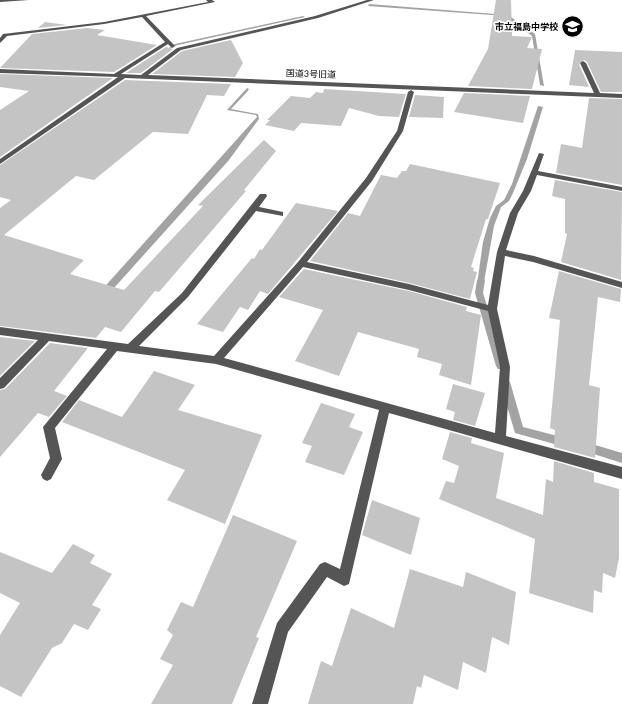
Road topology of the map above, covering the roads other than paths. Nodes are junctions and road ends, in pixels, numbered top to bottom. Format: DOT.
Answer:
graph roads {
  1 [pos="27,0"];
  2 [pos="208,0"];
  3 [pos="372,0"];
  4 [pos="0,1"];
  5 [pos="143,16"];
  6 [pos="0,41"];
  7 [pos="168,42"];
  8 [pos="179,49"];
  9 [pos="583,63"];
  10 [pos="0,71"];
  11 [pos="116,75"];
  12 [pos="124,76"];
  13 [pos="143,76"];
  14 [pos="411,92"];
  15 [pos="598,95"];
  16 [pos="622,96"];
  17 [pos="541,154"];
  18 [pos="0,162"];
  19 [pos="534,172"];
  20 [pos="622,189"];
  21 [pos="263,196"];
  22 [pos="254,208"];
  23 [pos="280,214"];
  24 [pos="501,252"];
  25 [pos="301,264"];
  26 [pos="622,285"];
  27 [pos="492,309"];
  28 [pos="0,331"];
  29 [pos="46,338"];
  30 [pos="114,347"];
  31 [pos="130,349"];
  32 [pos="216,360"];
  33 [pos="0,385"];
  34 [pos="385,407"];
  35 [pos="500,439"];
  36 [pos="622,473"];
  37 [pos="47,475"];
  38 [pos="260,704"];
  1 -- 4 [label="street"];
  2 -- 5 [label="street"];
  3 -- 8 [label="street"];
  5 -- 6 [label="street"];
  5 -- 7 [label="street"];
  7 -- 8 [label="street"];
  7 -- 11 [label="street"];
  8 -- 13 [label="street"];
  9 -- 15 [label="street"];
  10 -- 11 [label="street, 国道3号旧道"];
  11 -- 12 [label="street, 国道3号旧道"];
  12 -- 13 [label="street, 国道3号旧道"];
  12 -- 18 [label="street"];
  13 -- 15 [label="street, 国道3号旧道"];
  14 -- 25 [label="street"];
  15 -- 16 [label="street, 国道3号旧道"];
  17 -- 19 [label="street"];
  19 -- 20 [label="street"];
  19 -- 24 [label="street"];
  21 -- 22 [label="street"];
  22 -- 23 [label="street"];
  22 -- 31 [label="street"];
  24 -- 26 [label="street"];
  24 -- 27 [label="street"];
  25 -- 27 [label="street"];
  25 -- 32 [label="street"];
  27 -- 35 [label="street"];
  28 -- 29 [label="street"];
  29 -- 30 [label="street"];
  29 -- 33 [label="street"];
  30 -- 31 [label="street"];
  30 -- 37 [label="street"];
  31 -- 32 [label="street"];
  32 -- 34 [label="street"];
  34 -- 35 [label="street"];
  34 -- 38 [label="street"];
  35 -- 36 [label="street"];
}
